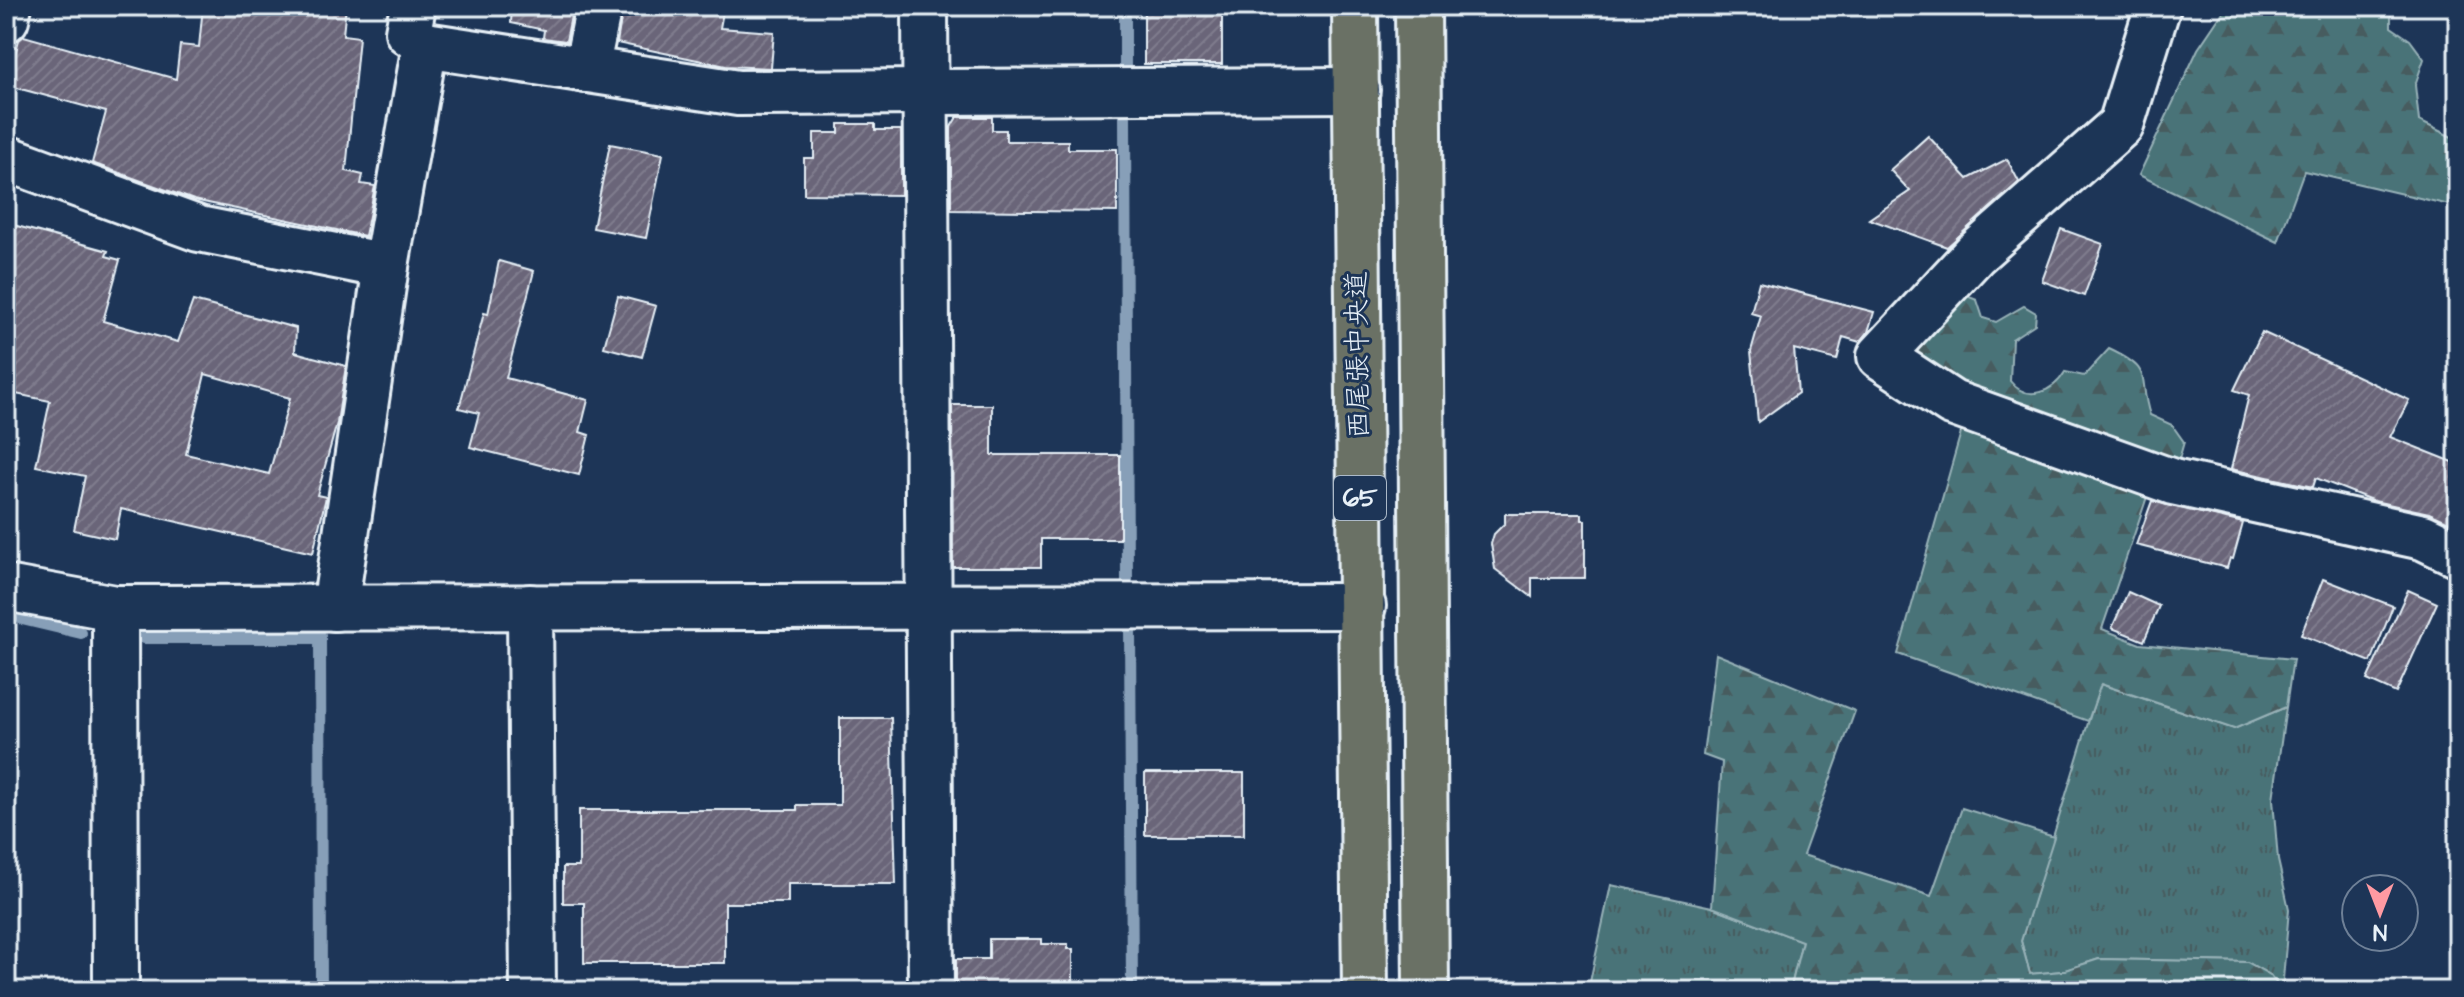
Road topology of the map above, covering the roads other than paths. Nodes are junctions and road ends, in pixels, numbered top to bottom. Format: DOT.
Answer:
graph roads {
  1 [pos="9,6"];
  2 [pos="599,6"];
  3 [pos="925,6"];
  4 [pos="1355,6"];
  5 [pos="1418,6"];
  6 [pos="2158,6"];
  7 [pos="6,19"];
  8 [pos="419,25"];
  9 [pos="586,70"];
  10 [pos="1357,90"];
  11 [pos="926,92"];
  12 [pos="6,158"];
  13 [pos="386,266"];
  14 [pos="2458,554"];
  15 [pos="6,588"];
  16 [pos="1363,606"];
  17 [pos="530,607"];
  18 [pos="929,607"];
  19 [pos="115,608"];
  20 [pos="335,608"];
  21 [pos="116,991"];
  22 [pos="533,991"];
  23 [pos="931,991"];
  24 [pos="1365,991"];
  25 [pos="1426,991"];
  1 -- 7 [label="street"];
  2 -- 9 [label="street"];
  3 -- 11 [label="street"];
  4 -- 10 [label="main road, 西尾張中央道 / 65"];
  5 -- 25 [label="main road, 65"];
  6 -- 14 [label="street"];
  8 -- 9 [label="street"];
  8 -- 13 [label="street"];
  9 -- 11 [label="street"];
  10 -- 11 [label="street"];
  10 -- 16 [label="main road, 西尾張中央道 / 65"];
  11 -- 18 [label="street"];
  12 -- 13 [label="street"];
  13 -- 20 [label="street"];
  15 -- 19 [label="street"];
  16 -- 18 [label="street"];
  16 -- 24 [label="main road, 西尾張中央道 / 65"];
  17 -- 18 [label="street"];
  17 -- 20 [label="street"];
  17 -- 22 [label="street"];
  18 -- 23 [label="street"];
  19 -- 20 [label="street"];
  19 -- 21 [label="street"];
}
